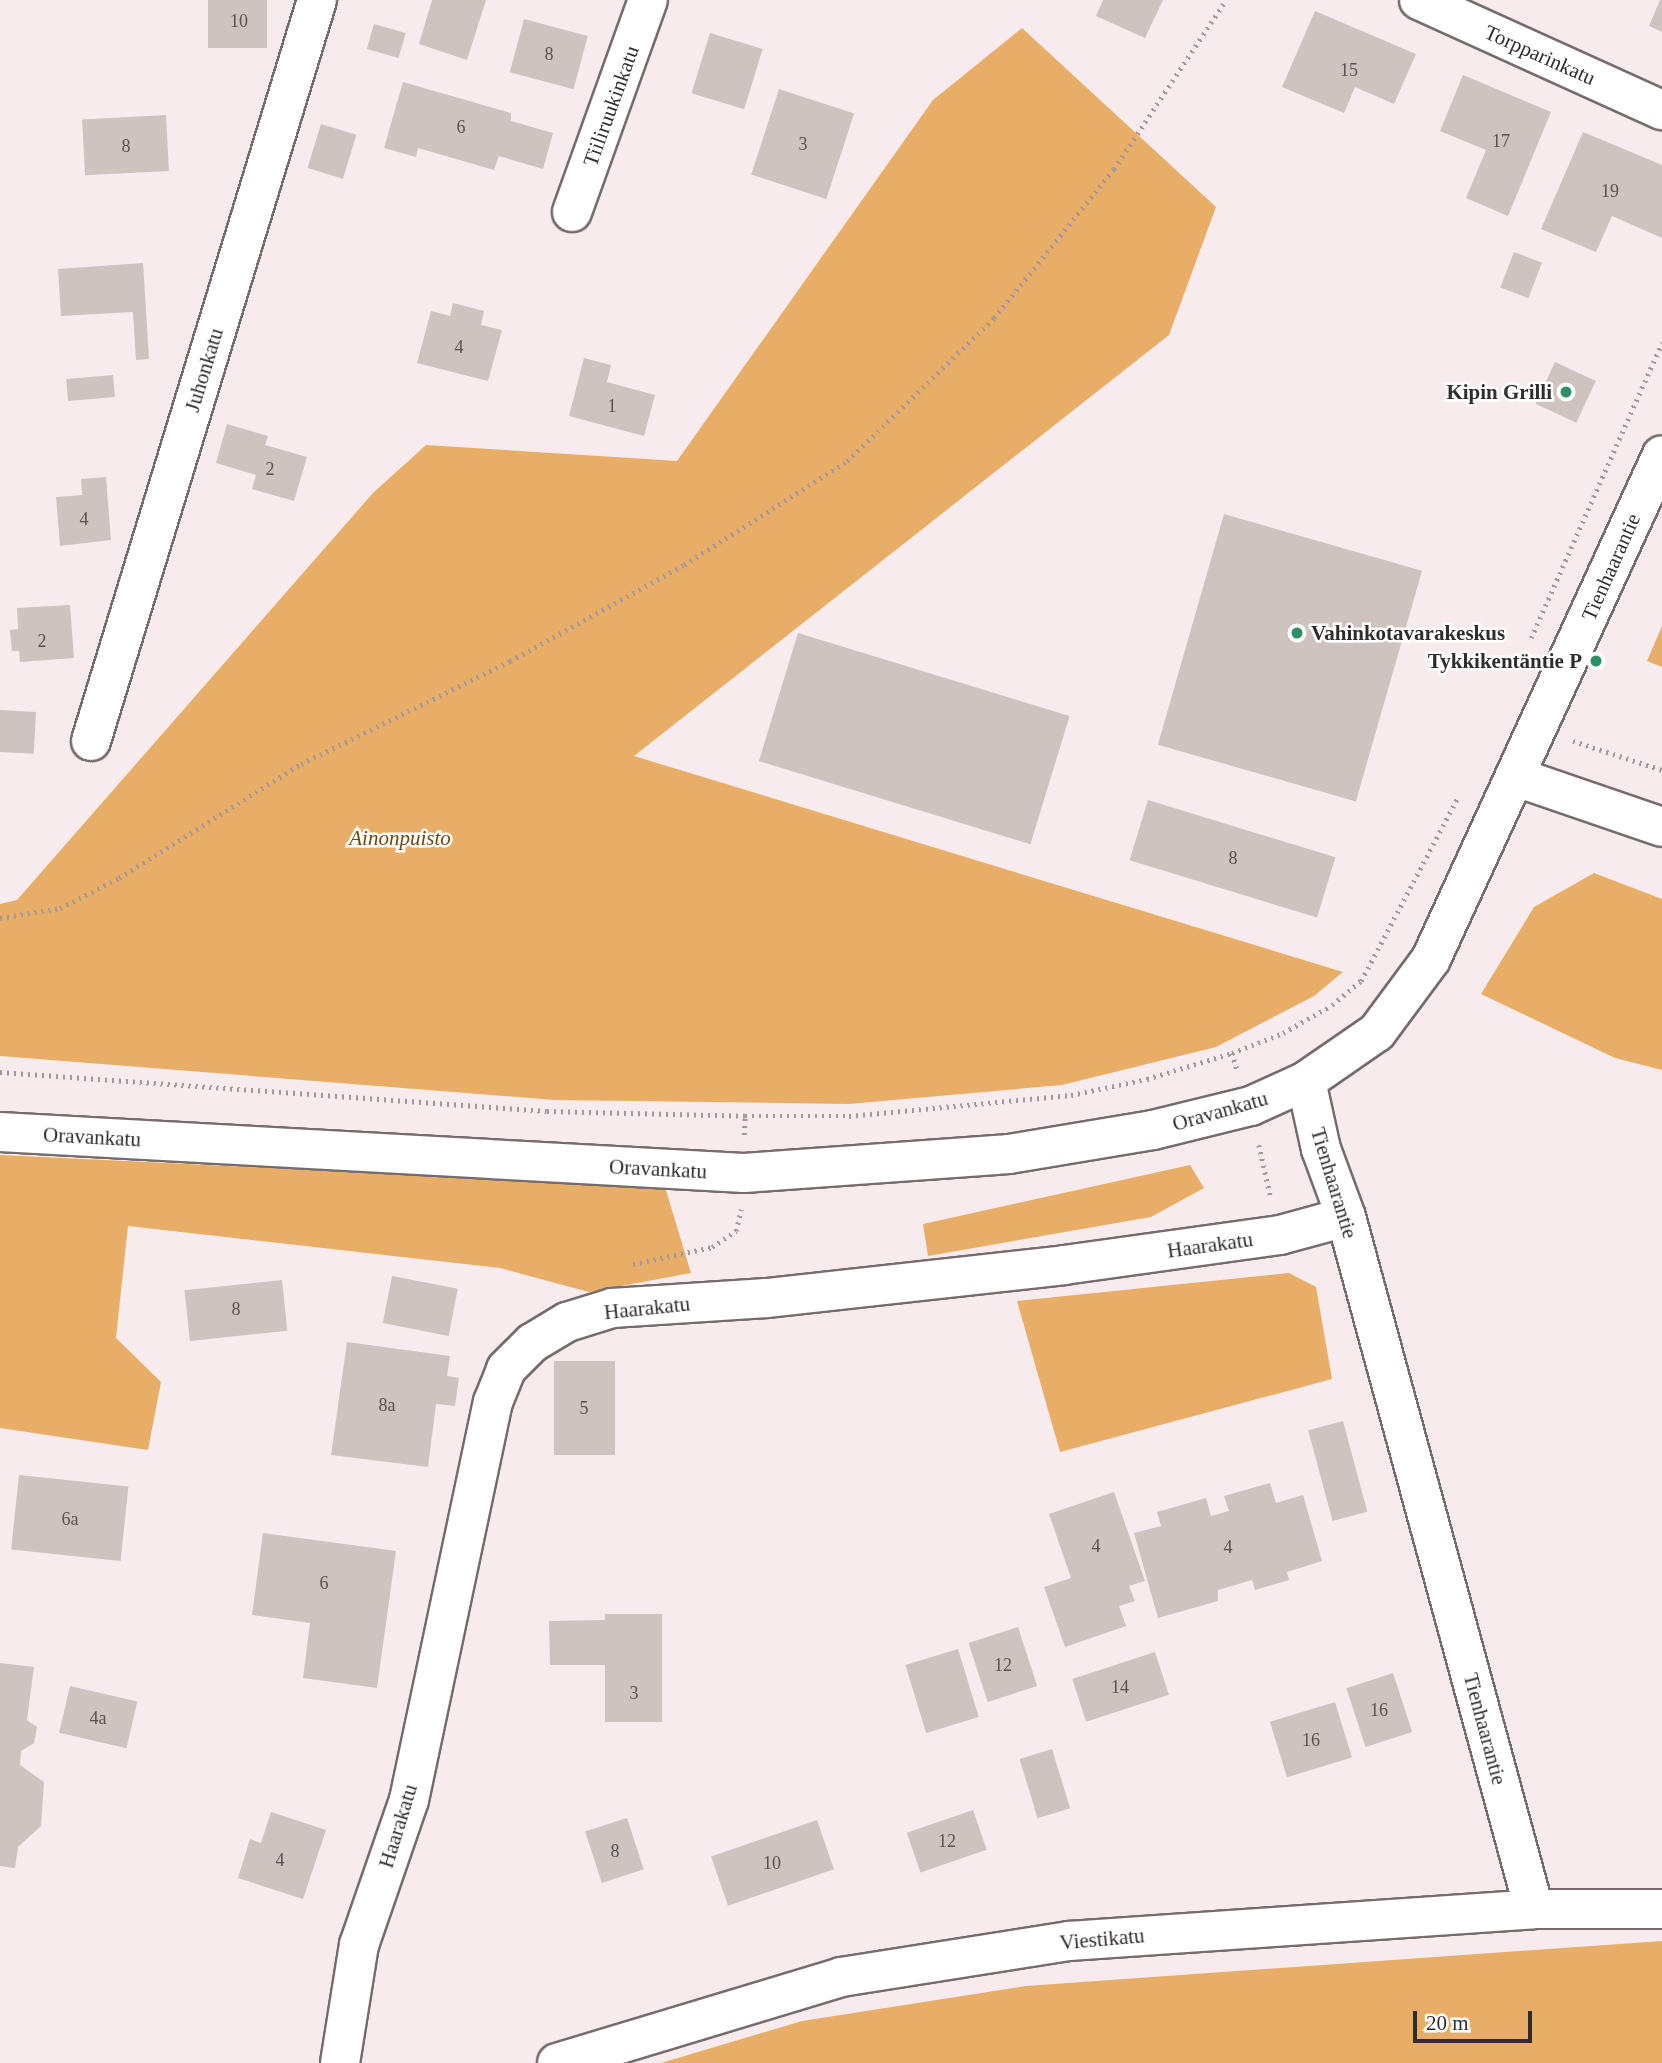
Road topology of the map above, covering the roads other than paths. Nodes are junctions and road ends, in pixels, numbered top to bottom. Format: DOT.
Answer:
graph roads {
  1 [pos="317,0"];
  2 [pos="648,0"];
  3 [pos="1419,0"];
  4 [pos="1662,110"];
  5 [pos="572,212"];
  6 [pos="1662,455"];
  7 [pos="91,741"];
  8 [pos="1516,777"];
  9 [pos="1662,827"];
  10 [pos="1306,1081"];
  11 [pos="0,1132"];
  12 [pos="1346,1217"];
  13 [pos="1534,1909"];
  14 [pos="1662,1909"];
  15 [pos="340,2063"];
  16 [pos="557,2063"];
  1 -- 7 [label="street, Juhonkatu"];
  2 -- 5 [label="street, Tiiliruukinkatu"];
  3 -- 4 [label="street, Torpparinkatu"];
  6 -- 8 [label="street, Tienhaarantie"];
  8 -- 9 [label="street"];
  8 -- 10 [label="street, Tienhaarantie"];
  10 -- 11 [label="street, Oravankatu"];
  10 -- 12 [label="street, Tienhaarantie"];
  12 -- 13 [label="street, Tienhaarantie"];
  12 -- 15 [label="street, Haarakatu"];
  13 -- 14 [label="street, Viestikatu"];
  13 -- 16 [label="street, Viestikatu"];
}
